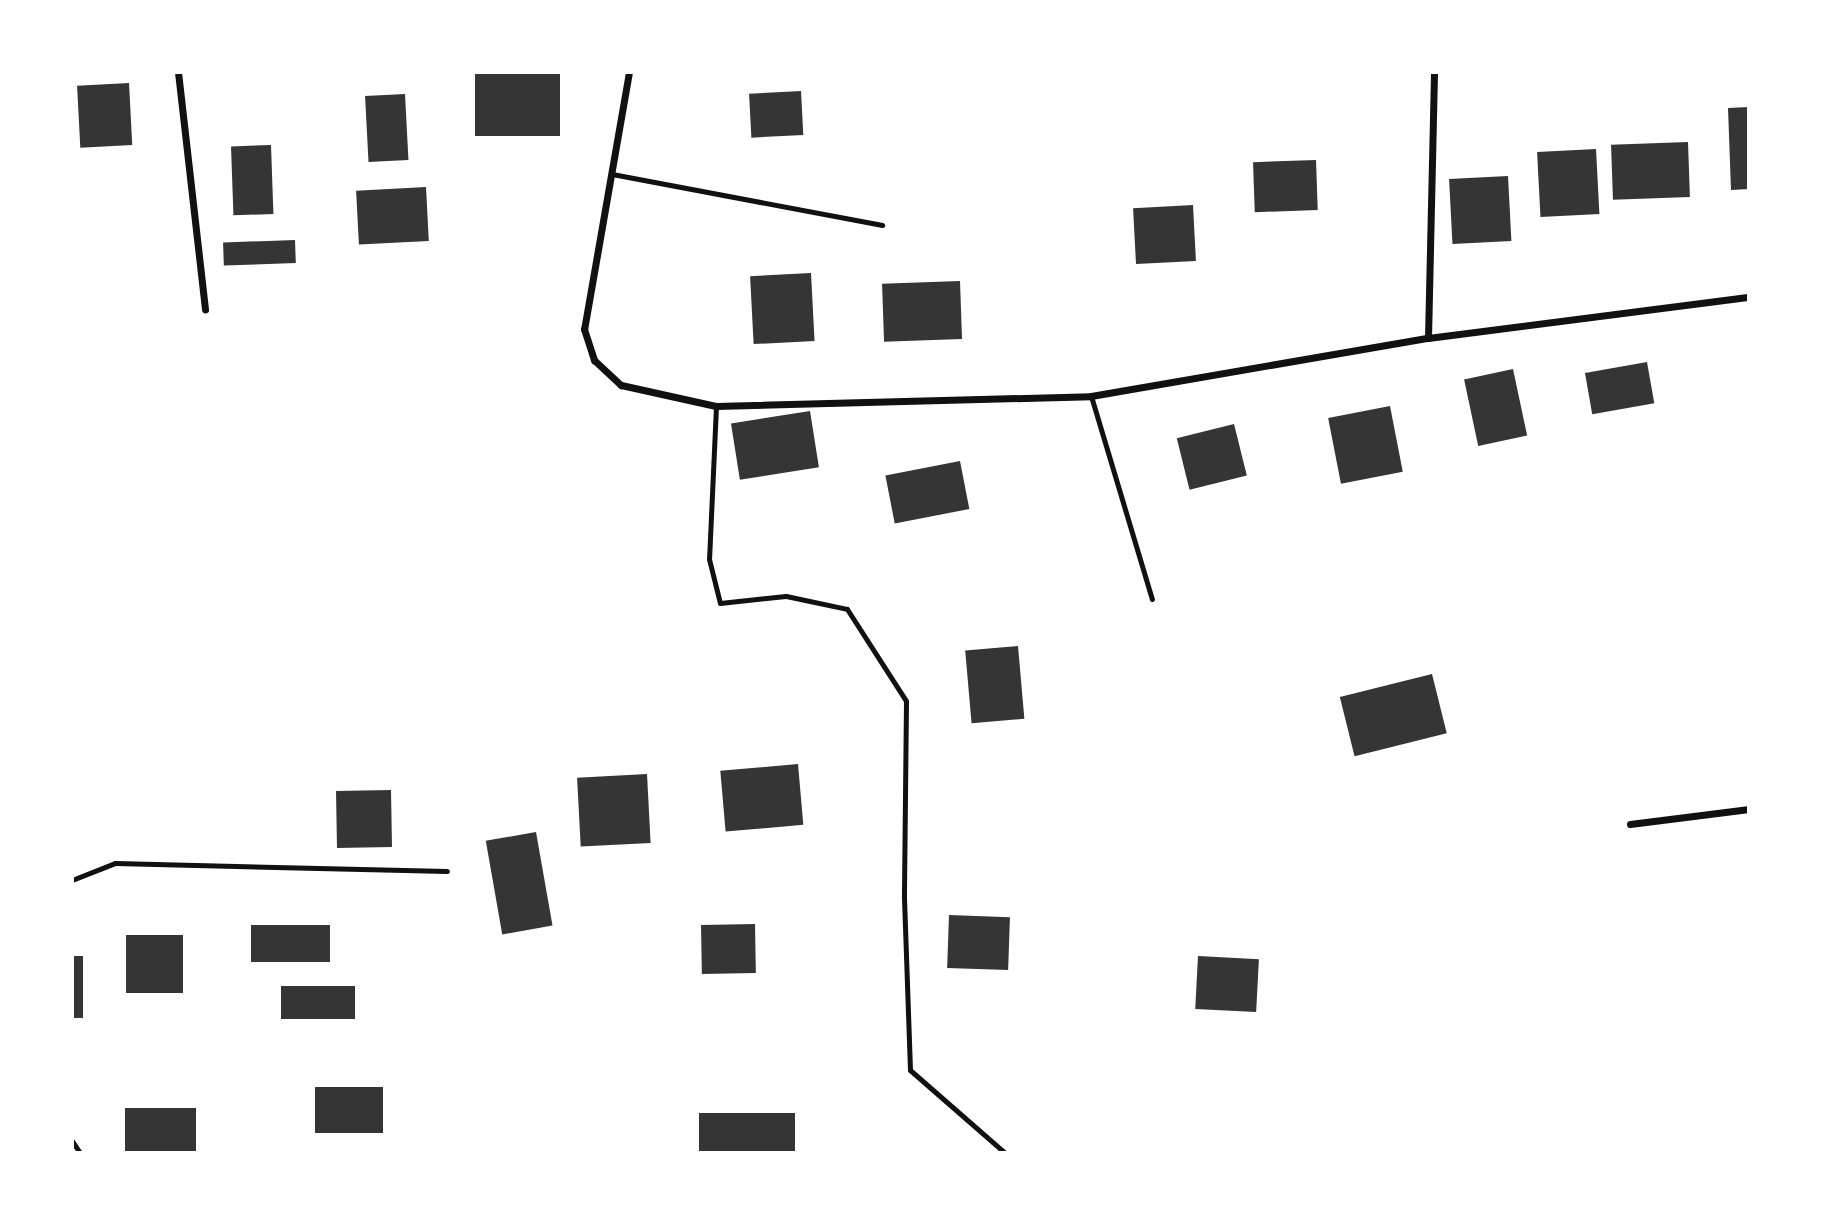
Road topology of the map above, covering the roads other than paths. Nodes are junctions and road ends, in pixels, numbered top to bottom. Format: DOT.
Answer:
graph roads {
  1 [pos="178,72"];
  2 [pos="629,72"];
  3 [pos="1434,72"];
  4 [pos="612,174"];
  5 [pos="882,225"];
  6 [pos="1749,297"];
  7 [pos="205,309"];
  8 [pos="1428,338"];
  9 [pos="1091,396"];
  10 [pos="716,406"];
  11 [pos="1152,599"];
  12 [pos="1749,809"];
  13 [pos="1630,824"];
  14 [pos="447,872"];
  15 [pos="72,880"];
  16 [pos="72,1141"];
  17 [pos="80,1153"];
  18 [pos="1005,1153"];
  1 -- 7 [label="street"];
  2 -- 4 [label="street"];
  3 -- 8 [label="street"];
  4 -- 5 [label="lane"];
  4 -- 10 [label="street"];
  6 -- 8 [label="street"];
  8 -- 9 [label="street"];
  9 -- 10 [label="street"];
  9 -- 11 [label="lane"];
  10 -- 18 [label="lane"];
  12 -- 13 [label="street"];
  14 -- 15 [label="lane"];
  16 -- 17 [label="lane"];
}
